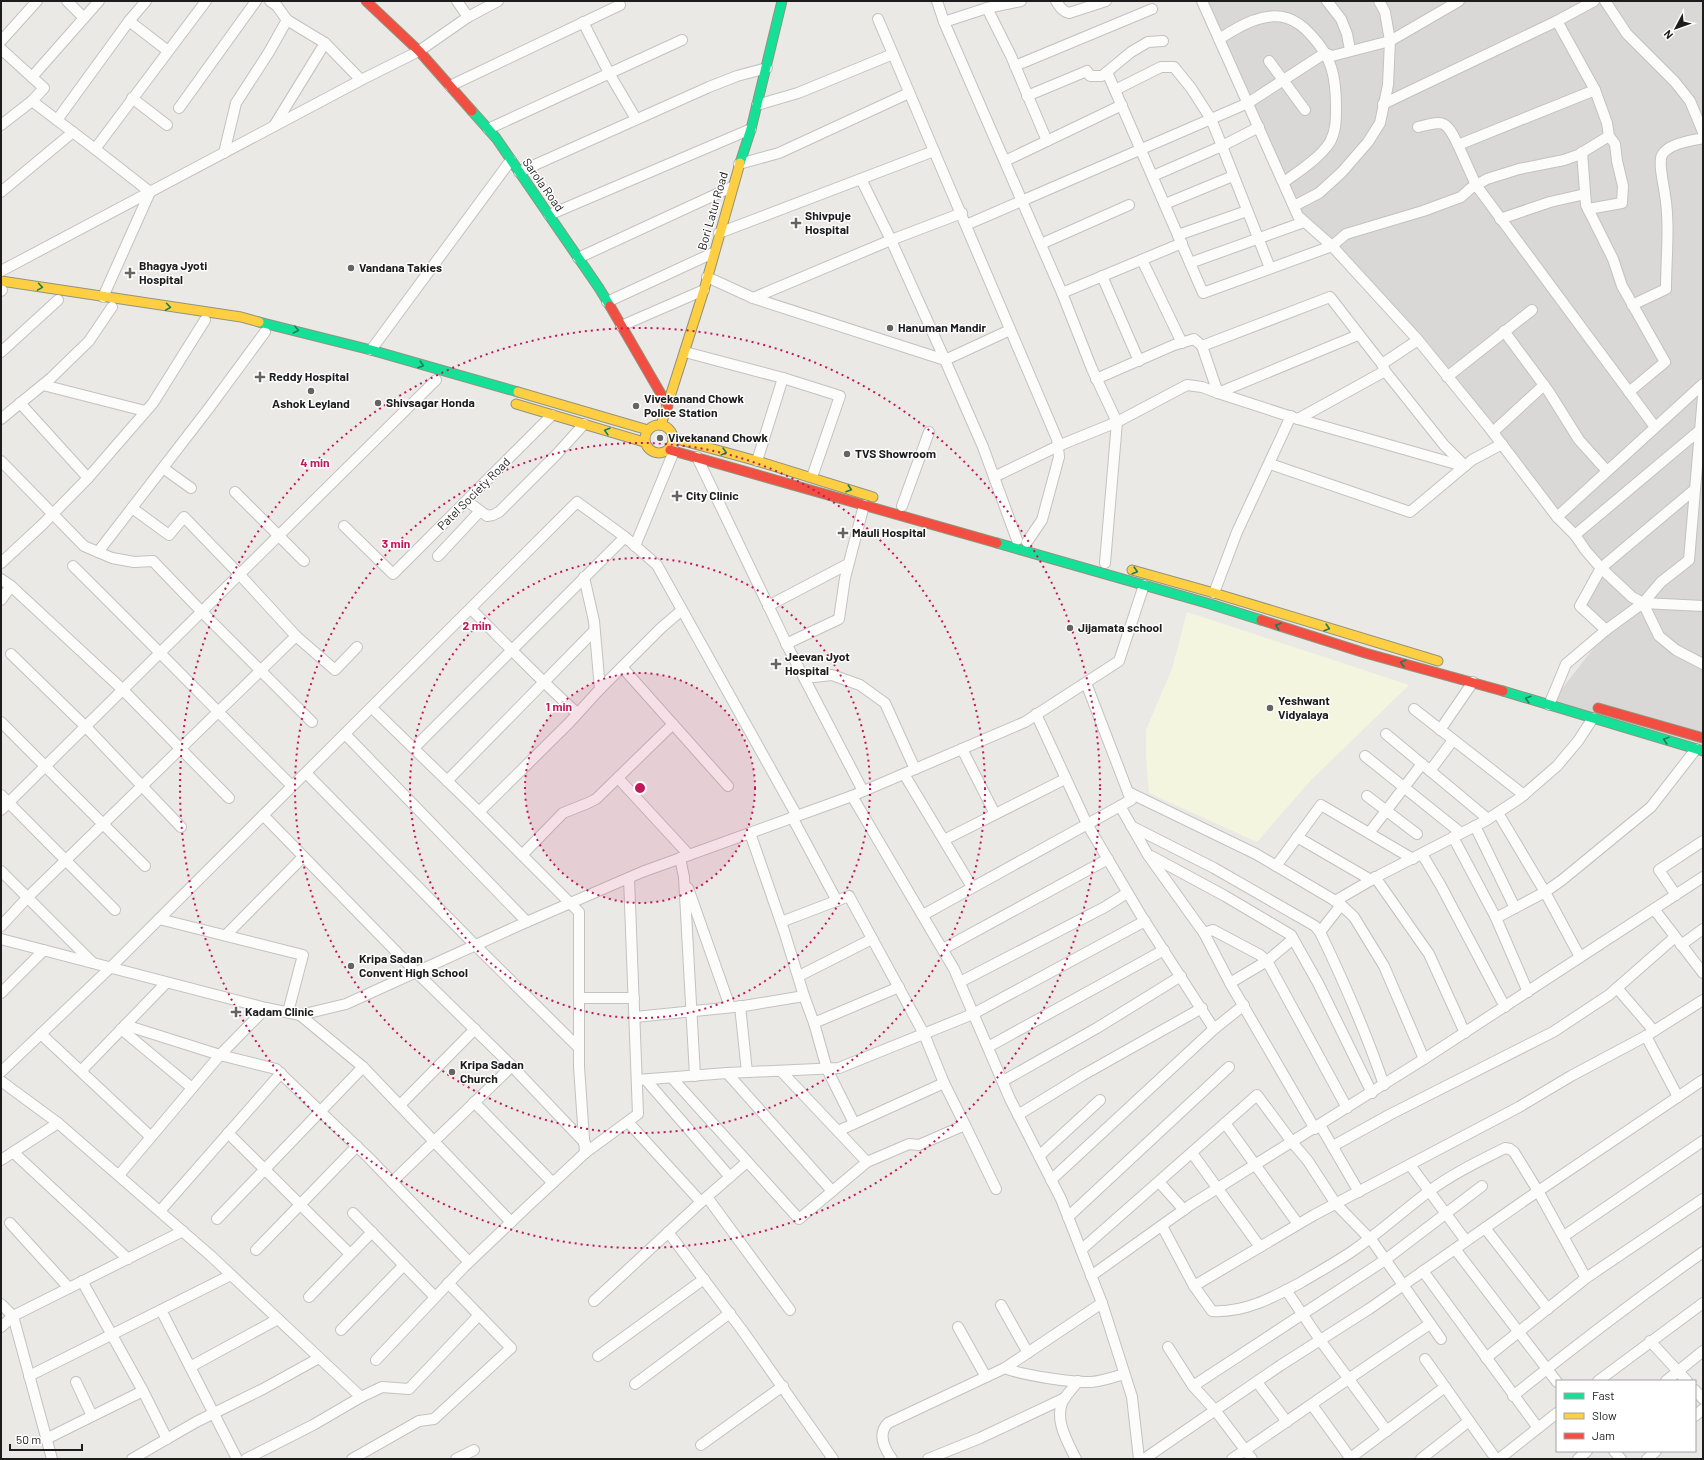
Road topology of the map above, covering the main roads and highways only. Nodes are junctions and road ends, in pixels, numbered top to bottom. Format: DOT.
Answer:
graph roads {
  1 [pos="366,1"];
  2 [pos="782,1"];
  3 [pos="1,288"];
  4 [pos="16,293"];
  5 [pos="44,297"];
  6 [pos="61,300"];
  7 [pos="86,303"];
  8 [pos="220,323"];
  9 [pos="243,328"];
  10 [pos="350,354"];
  11 [pos="510,402"];
  12 [pos="668,406"];
  13 [pos="661,425"];
  14 [pos="648,430"];
  15 [pos="673,438"];
  16 [pos="644,442"];
  17 [pos="672,450"];
  18 [pos="879,499"];
  19 [pos="906,507"];
  20 [pos="1026,542"];
  21 [pos="1109,564"];
  22 [pos="1445,664"];
  23 [pos="1590,706"];
  24 [pos="1703,738"];
  25 [pos="1700,750"];
  1 -- 12 [label="main road, Sarola Road"];
  2 -- 12 [label="main road, Bori Latur Road"];
  3 -- 4 [label="main road"];
  3 -- 14 [label="main road, one-way"];
  5 -- 6 [label="main road"];
  7 -- 8 [label="main road"];
  9 -- 10 [label="main road"];
  16 -- 11 [label="main road, one-way"];
  12 -- 13 [label="main road, Bori Latur Road"];
  13 -- 14 [label="main road"];
  13 -- 15 [label="main road"];
  14 -- 16 [label="main road"];
  15 -- 17 [label="main road"];
  15 -- 18 [label="main road, one-way"];
  16 -- 17 [label="main road"];
  25 -- 17 [label="main road, one-way"];
  19 -- 20 [label="main road"];
  21 -- 22 [label="main road, one-way"];
  23 -- 24 [label="main road"];
}
